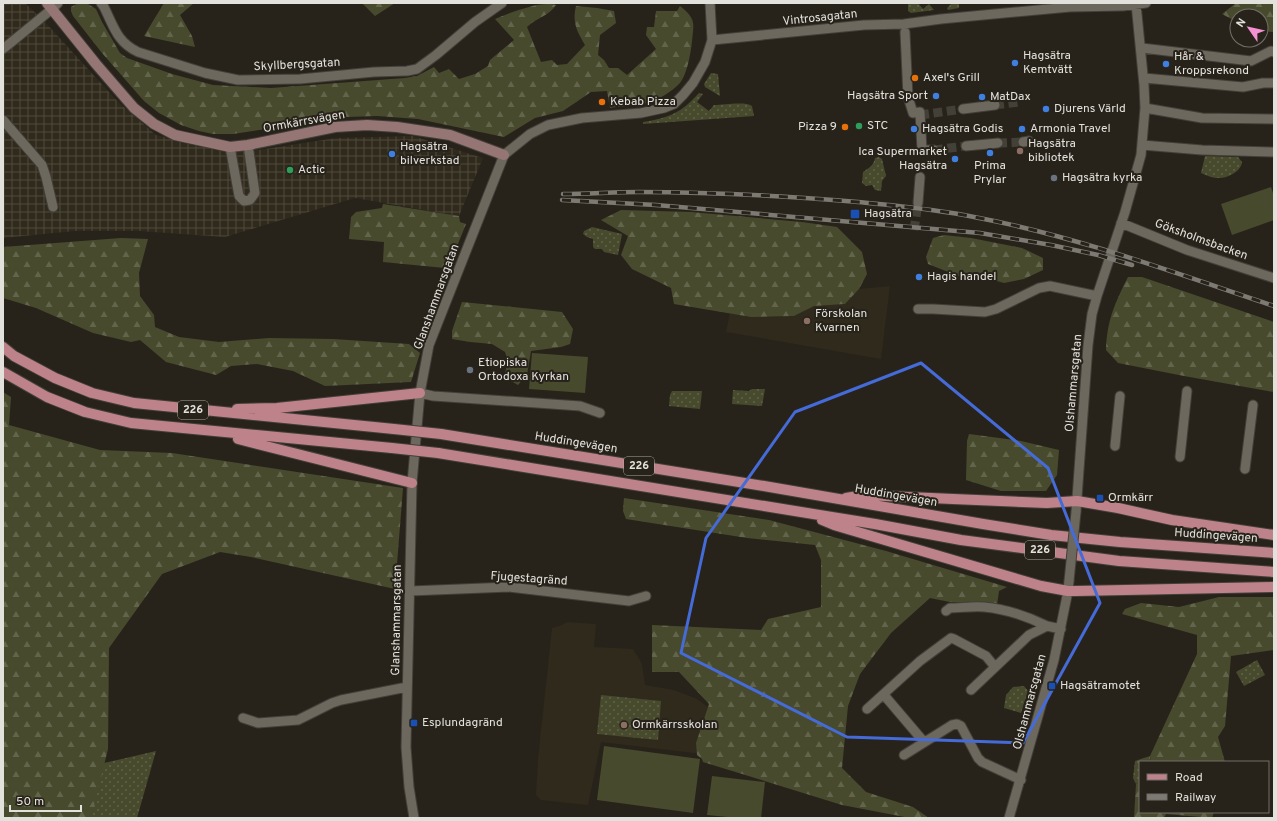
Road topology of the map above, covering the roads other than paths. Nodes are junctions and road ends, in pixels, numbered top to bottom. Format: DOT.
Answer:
graph roads {
  1 [pos="101,3"];
  2 [pos="502,3"];
  3 [pos="710,3"];
  4 [pos="1141,4"];
  5 [pos="52,5"];
  6 [pos="905,32"];
  7 [pos="712,40"];
  8 [pos="1142,48"];
  9 [pos="3,49"];
  10 [pos="1274,52"];
  11 [pos="1144,78"];
  12 [pos="1274,83"];
  13 [pos="995,104"];
  14 [pos="905,106"];
  15 [pos="963,108"];
  16 [pos="1145,108"];
  17 [pos="912,113"];
  18 [pos="1274,119"];
  19 [pos="3,120"];
  20 [pos="998,144"];
  21 [pos="248,145"];
  22 [pos="1142,145"];
  23 [pos="230,146"];
  24 [pos="966,146"];
  25 [pos="934,150"];
  26 [pos="1274,152"];
  27 [pos="504,155"];
  28 [pos="920,177"];
  29 [pos="918,204"];
  30 [pos="53,207"];
  31 [pos="1121,223"];
  32 [pos="1274,278"];
  33 [pos="1097,296"];
  34 [pos="918,309"];
  35 [pos="3,347"];
  36 [pos="3,372"];
  37 [pos="1187,391"];
  38 [pos="420,393"];
  39 [pos="1120,396"];
  40 [pos="1253,405"];
  41 [pos="192,410"];
  42 [pos="600,413"];
  43 [pos="206,431"];
  44 [pos="1115,446"];
  45 [pos="1180,457"];
  46 [pos="1245,469"];
  47 [pos="412,483"];
  48 [pos="838,499"];
  49 [pos="1077,501"];
  50 [pos="808,514"];
  51 [pos="1274,535"];
  52 [pos="1274,553"];
  53 [pos="1274,572"];
  54 [pos="1274,587"];
  55 [pos="1068,591"];
  56 [pos="410,592"];
  57 [pos="646,596"];
  58 [pos="946,611"];
  59 [pos="1047,626"];
  60 [pos="1061,629"];
  61 [pos="995,667"];
  62 [pos="407,687"];
  63 [pos="970,690"];
  64 [pos="884,695"];
  65 [pos="866,710"];
  66 [pos="243,718"];
  67 [pos="924,742"];
  68 [pos="904,755"];
  69 [pos="1021,780"];
  70 [pos="414,818"];
  71 [pos="1009,818"];
  1 -- 2 [label="street, Skyllbergsgatan"];
  3 -- 7 [label="street, Glanshammarsgatan"];
  4 -- 7 [label="street, Vintrosagatan"];
  4 -- 8 [label="street, Olshammarsgatan"];
  5 -- 9 [label="street"];
  5 -- 23 [label="street, Ormkärrsvägen"];
  6 -- 17 [label="street"];
  7 -- 27 [label="street, Glanshammarsgatan"];
  8 -- 10 [label="street"];
  8 -- 11 [label="street, Olshammarsgatan"];
  11 -- 12 [label="street"];
  11 -- 16 [label="street, Olshammarsgatan"];
  13 -- 15 [label="street"];
  14 -- 17 [label="street"];
  16 -- 18 [label="street"];
  16 -- 22 [label="street, Olshammarsgatan"];
  17 -- 25 [label="street"];
  19 -- 30 [label="street"];
  20 -- 24 [label="street"];
  21 -- 23 [label="street, Ormkärrsvägen"];
  21 -- 23 [label="street"];
  21 -- 27 [label="street, Ormkärrsvägen"];
  22 -- 26 [label="street"];
  22 -- 31 [label="street, Olshammarsgatan"];
  27 -- 38 [label="street, Glanshammarsgatan"];
  28 -- 29 [label="street"];
  31 -- 32 [label="street, Göksholmsbacken"];
  31 -- 33 [label="street, Olshammarsgatan"];
  33 -- 34 [label="street"];
  33 -- 49 [label="street, Olshammarsgatan"];
  35 -- 41 [label="main road, Huddingevägen / 226"];
  36 -- 43 [label="main road, 226"];
  37 -- 45 [label="street"];
  38 -- 41 [label="main road"];
  38 -- 42 [label="street"];
  38 -- 47 [label="street, Glanshammarsgatan"];
  39 -- 44 [label="street"];
  40 -- 46 [label="street"];
  41 -- 48 [label="main road, Huddingevägen / 226, bridge"];
  43 -- 47 [label="main road"];
  43 -- 50 [label="main road, 226, bridge"];
  47 -- 56 [label="street, Glanshammarsgatan"];
  48 -- 49 [label="main road"];
  48 -- 52 [label="main road, Huddingevägen / 226"];
  49 -- 51 [label="main road"];
  49 -- 55 [label="street, Olshammarsgatan, bridge"];
  50 -- 53 [label="main road, 226"];
  50 -- 55 [label="main road"];
  54 -- 55 [label="main road"];
  55 -- 60 [label="street, Olshammarsgatan"];
  56 -- 57 [label="street, Fjugestagränd"];
  56 -- 62 [label="street, Glanshammarsgatan"];
  58 -- 59 [label="street"];
  59 -- 60 [label="street"];
  59 -- 61 [label="street, Olshammarsgatan"];
  60 -- 69 [label="street, Olshammarsgatan"];
  61 -- 63 [label="street, Olshammarsgatan"];
  61 -- 64 [label="street"];
  62 -- 66 [label="street"];
  62 -- 70 [label="street, Glanshammarsgatan"];
  64 -- 65 [label="street"];
  64 -- 67 [label="street"];
  67 -- 68 [label="street"];
  67 -- 69 [label="street"];
  69 -- 71 [label="street, Olshammarsgatan"];
}
